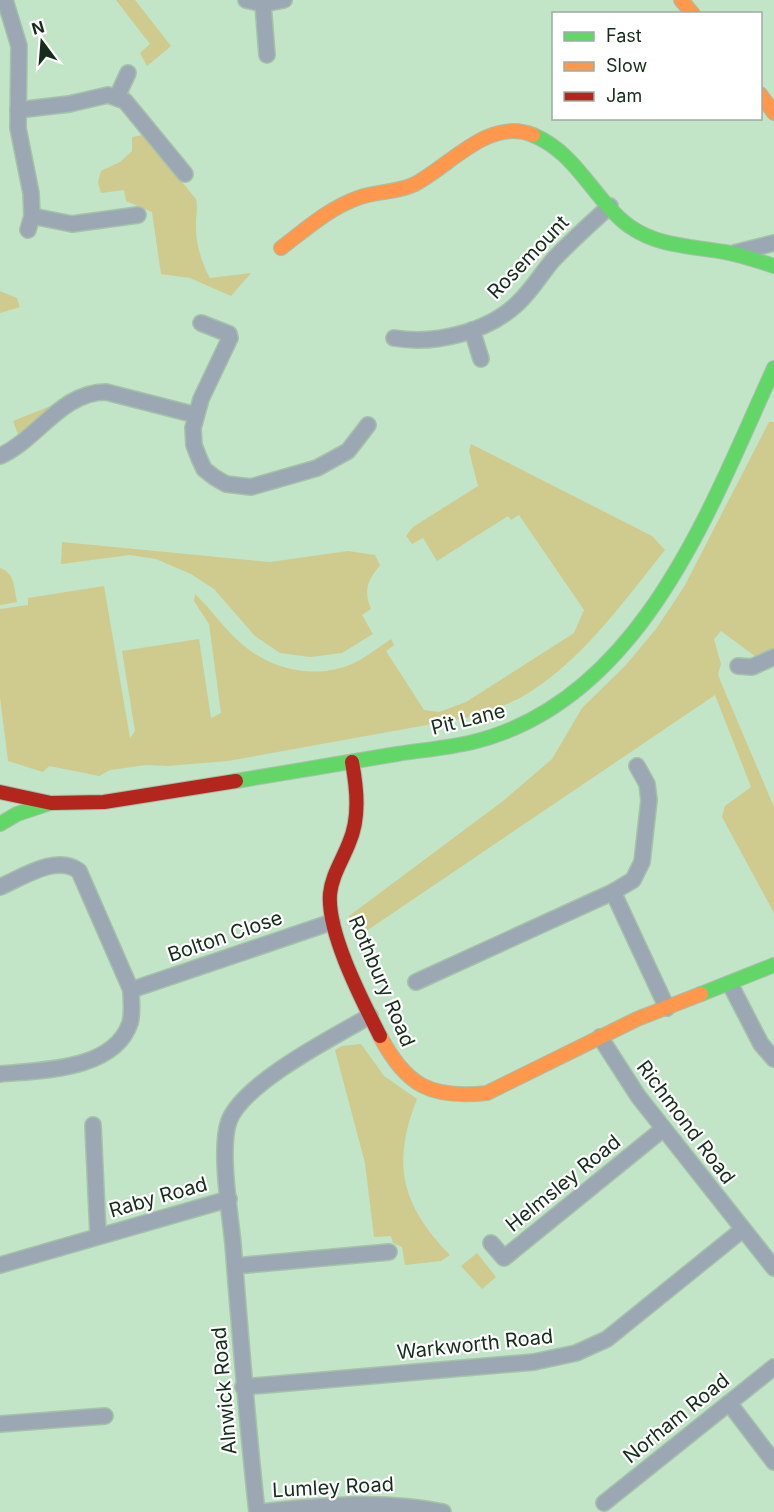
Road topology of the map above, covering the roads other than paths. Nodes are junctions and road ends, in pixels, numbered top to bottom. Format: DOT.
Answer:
graph roads {
  1 [pos="5,0"];
  2 [pos="246,0"];
  3 [pos="284,0"];
  4 [pos="681,0"];
  5 [pos="263,4"];
  6 [pos="691,12"];
  7 [pos="267,55"];
  8 [pos="128,73"];
  9 [pos="117,97"];
  10 [pos="762,97"];
  11 [pos="18,110"];
  12 [pos="774,113"];
  13 [pos="185,174"];
  14 [pos="610,206"];
  15 [pos="138,215"];
  16 [pos="774,243"];
  17 [pos="281,248"];
  18 [pos="734,253"];
  19 [pos="774,266"];
  20 [pos="201,323"];
  21 [pos="472,330"];
  22 [pos="394,338"];
  23 [pos="481,359"];
  24 [pos="774,368"];
  25 [pos="196,415"];
  26 [pos="367,434"];
  27 [pos="0,456"];
  28 [pos="774,657"];
  29 [pos="738,666"];
  30 [pos="352,762"];
  31 [pos="637,766"];
  32 [pos="0,792"];
  33 [pos="51,803"];
  34 [pos="0,824"];
  35 [pos="0,886"];
  36 [pos="613,892"];
  37 [pos="332,922"];
  38 [pos="774,965"];
  39 [pos="416,982"];
  40 [pos="730,984"];
  41 [pos="131,990"];
  42 [pos="667,1008"];
  43 [pos="370,1016"];
  44 [pos="600,1037"];
  45 [pos="774,1059"];
  46 [pos="0,1074"];
  47 [pos="93,1125"];
  48 [pos="663,1129"];
  49 [pos="229,1198"];
  50 [pos="742,1230"];
  51 [pos="98,1235"];
  52 [pos="491,1243"];
  53 [pos="389,1252"];
  54 [pos="0,1265"];
  55 [pos="235,1266"];
  56 [pos="774,1268"];
  57 [pos="774,1367"];
  58 [pos="243,1387"];
  59 [pos="729,1403"];
  60 [pos="105,1416"];
  61 [pos="0,1424"];
  62 [pos="774,1462"];
  63 [pos="604,1503"];
  64 [pos="259,1512"];
  65 [pos="443,1512"];
  1 -- 11 [label="street"];
  2 -- 5 [label="street"];
  3 -- 5 [label="street"];
  4 -- 6 [label="street"];
  5 -- 7 [label="street"];
  8 -- 9 [label="street"];
  9 -- 11 [label="street"];
  9 -- 13 [label="street"];
  10 -- 12 [label="street"];
  11 -- 15 [label="street"];
  14 -- 17 [label="street"];
  14 -- 18 [label="street"];
  14 -- 21 [label="street, Rosemount"];
  16 -- 18 [label="street"];
  18 -- 19 [label="street"];
  20 -- 25 [label="street"];
  21 -- 22 [label="street, Rosemount"];
  21 -- 23 [label="street"];
  24 -- 30 [label="street, Pit Lane"];
  25 -- 26 [label="street"];
  25 -- 27 [label="street"];
  28 -- 29 [label="street"];
  30 -- 33 [label="street, Pit Lane"];
  30 -- 37 [label="street, Rothbury Road"];
  31 -- 36 [label="street, Rothbury Road"];
  32 -- 33 [label="street"];
  33 -- 34 [label="street"];
  35 -- 41 [label="street"];
  36 -- 39 [label="street, Rothbury Road"];
  36 -- 42 [label="street"];
  37 -- 41 [label="street, Bolton Close"];
  37 -- 43 [label="street, Rothbury Road"];
  38 -- 40 [label="street, Rothbury Road"];
  40 -- 42 [label="street, Rothbury Road"];
  40 -- 45 [label="street"];
  41 -- 46 [label="street"];
  42 -- 44 [label="street, Rothbury Road"];
  43 -- 44 [label="street, Rothbury Road"];
  43 -- 49 [label="street, Alnwick Road"];
  44 -- 48 [label="street, Richmond Road"];
  47 -- 51 [label="street, Raby Road"];
  48 -- 50 [label="street, Richmond Road"];
  48 -- 52 [label="street, Helmsley Road"];
  49 -- 51 [label="street, Raby Road"];
  49 -- 55 [label="street, Alnwick Road"];
  50 -- 56 [label="street, Richmond Road"];
  50 -- 58 [label="street, Warkworth Road"];
  51 -- 54 [label="street, Raby Road"];
  53 -- 55 [label="street"];
  55 -- 58 [label="street, Alnwick Road"];
  57 -- 59 [label="street, Norham Road"];
  58 -- 64 [label="street, Alnwick Road"];
  59 -- 62 [label="street"];
  59 -- 63 [label="street, Norham Road"];
  60 -- 61 [label="street"];
  64 -- 65 [label="street, Lumley Road"];
}
